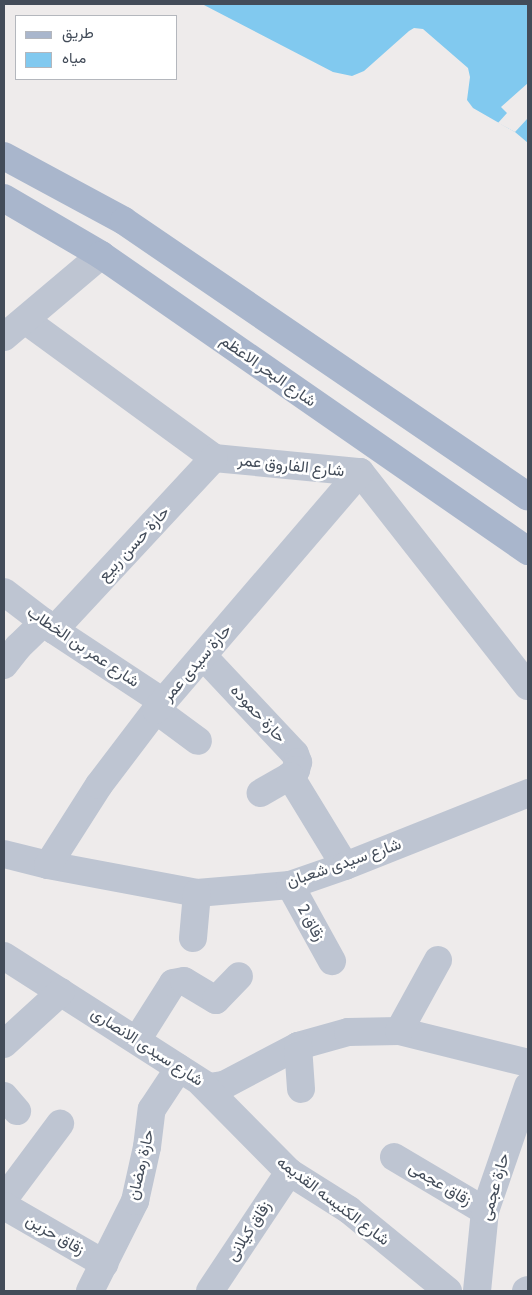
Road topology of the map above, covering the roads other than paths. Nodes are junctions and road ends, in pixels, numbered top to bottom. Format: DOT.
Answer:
graph roads {
  1 [pos="4,156"];
  2 [pos="4,198"];
  3 [pos="101,256"];
  4 [pos="25,320"];
  5 [pos="4,337"];
  6 [pos="214,458"];
  7 [pos="360,472"];
  8 [pos="528,498"];
  9 [pos="528,551"];
  10 [pos="4,592"];
  11 [pos="49,626"];
  12 [pos="203,656"];
  13 [pos="4,665"];
  14 [pos="528,686"];
  15 [pos="160,706"];
  16 [pos="198,741"];
  17 [pos="290,776"];
  18 [pos="261,793"];
  19 [pos="528,793"];
  20 [pos="4,854"];
  21 [pos="48,866"];
  22 [pos="345,866"];
  23 [pos="290,885"];
  24 [pos="197,893"];
  25 [pos="193,938"];
  26 [pos="4,956"];
  27 [pos="438,960"];
  28 [pos="332,961"];
  29 [pos="239,976"];
  30 [pos="61,992"];
  31 [pos="399,1031"];
  32 [pos="136,1040"];
  33 [pos="4,1044"];
  34 [pos="298,1046"];
  35 [pos="4,1049"];
  36 [pos="4,1061"];
  37 [pos="528,1063"];
  38 [pos="179,1068"];
  39 [pos="202,1084"];
  40 [pos="528,1086"];
  41 [pos="301,1089"];
  42 [pos="60,1124"];
  43 [pos="394,1157"];
  44 [pos="289,1172"];
  45 [pos="4,1199"];
  46 [pos="4,1206"];
  47 [pos="485,1211"];
  48 [pos="105,1264"];
  49 [pos="90,1291"];
  50 [pos="210,1291"];
  51 [pos="448,1291"];
  52 [pos="477,1291"];
  1 -- 8 [label="main road"];
  2 -- 3 [label="main road, شارع البحر الاعظم"];
  3 -- 4 [label="street"];
  3 -- 9 [label="main road, شارع البحر الاعظم"];
  4 -- 5 [label="street"];
  4 -- 6 [label="street, شارع الفاروق عمر"];
  6 -- 7 [label="street, شارع الفاروق عمر"];
  6 -- 11 [label="street, حارة حسن ربيع"];
  7 -- 12 [label="street, حارة سيدى عمر"];
  7 -- 14 [label="street, شارع الفاروق عمر"];
  10 -- 11 [label="street, شارع عمر بن الخطاب"];
  11 -- 13 [label="street, حارة حسن ربيع"];
  11 -- 15 [label="street, شارع عمر بن الخطاب"];
  12 -- 15 [label="street, حارة سيدى عمر"];
  12 -- 17 [label="street, حارة حموده"];
  15 -- 16 [label="street, شارع عمر بن الخطاب"];
  15 -- 21 [label="street, حارة سيدى عمر"];
  17 -- 18 [label="street"];
  17 -- 22 [label="street"];
  19 -- 22 [label="street, شارع سيدى شعبان"];
  20 -- 21 [label="street, شارع سيدى شعبان"];
  21 -- 24 [label="street, شارع سيدى شعبان"];
  22 -- 23 [label="street, شارع سيدى شعبان"];
  23 -- 24 [label="street, شارع سيدى شعبان"];
  23 -- 28 [label="street, زقاق 2"];
  24 -- 25 [label="street"];
  26 -- 30 [label="street, شارع سيدى الانصارى"];
  27 -- 31 [label="street"];
  29 -- 32 [label="street"];
  30 -- 32 [label="street, شارع سيدى الانصارى"];
  30 -- 33 [label="street"];
  31 -- 34 [label="street, شارع سيدى الانصارى"];
  31 -- 37 [label="street, شارع سيدى الانصارى"];
  32 -- 38 [label="street, شارع سيدى الانصارى"];
  34 -- 39 [label="street, شارع سيدى الانصارى"];
  34 -- 41 [label="street"];
  35 -- 36 [label="street"];
  38 -- 39 [label="street, شارع سيدى الانصارى"];
  38 -- 48 [label="street, حارة رمضان"];
  39 -- 44 [label="street, شارع الكنيسه القديمه"];
  40 -- 47 [label="street, حارة عجمى"];
  42 -- 45 [label="street"];
  43 -- 47 [label="street, زقاق عجمى"];
  44 -- 50 [label="street, زقاق كيلانى"];
  44 -- 51 [label="street, شارع الكنيسه القديمه"];
  46 -- 48 [label="street, زقاق حزين"];
  47 -- 52 [label="street, حارة عجمى"];
  48 -- 49 [label="street, حارة رمضان"];
}
